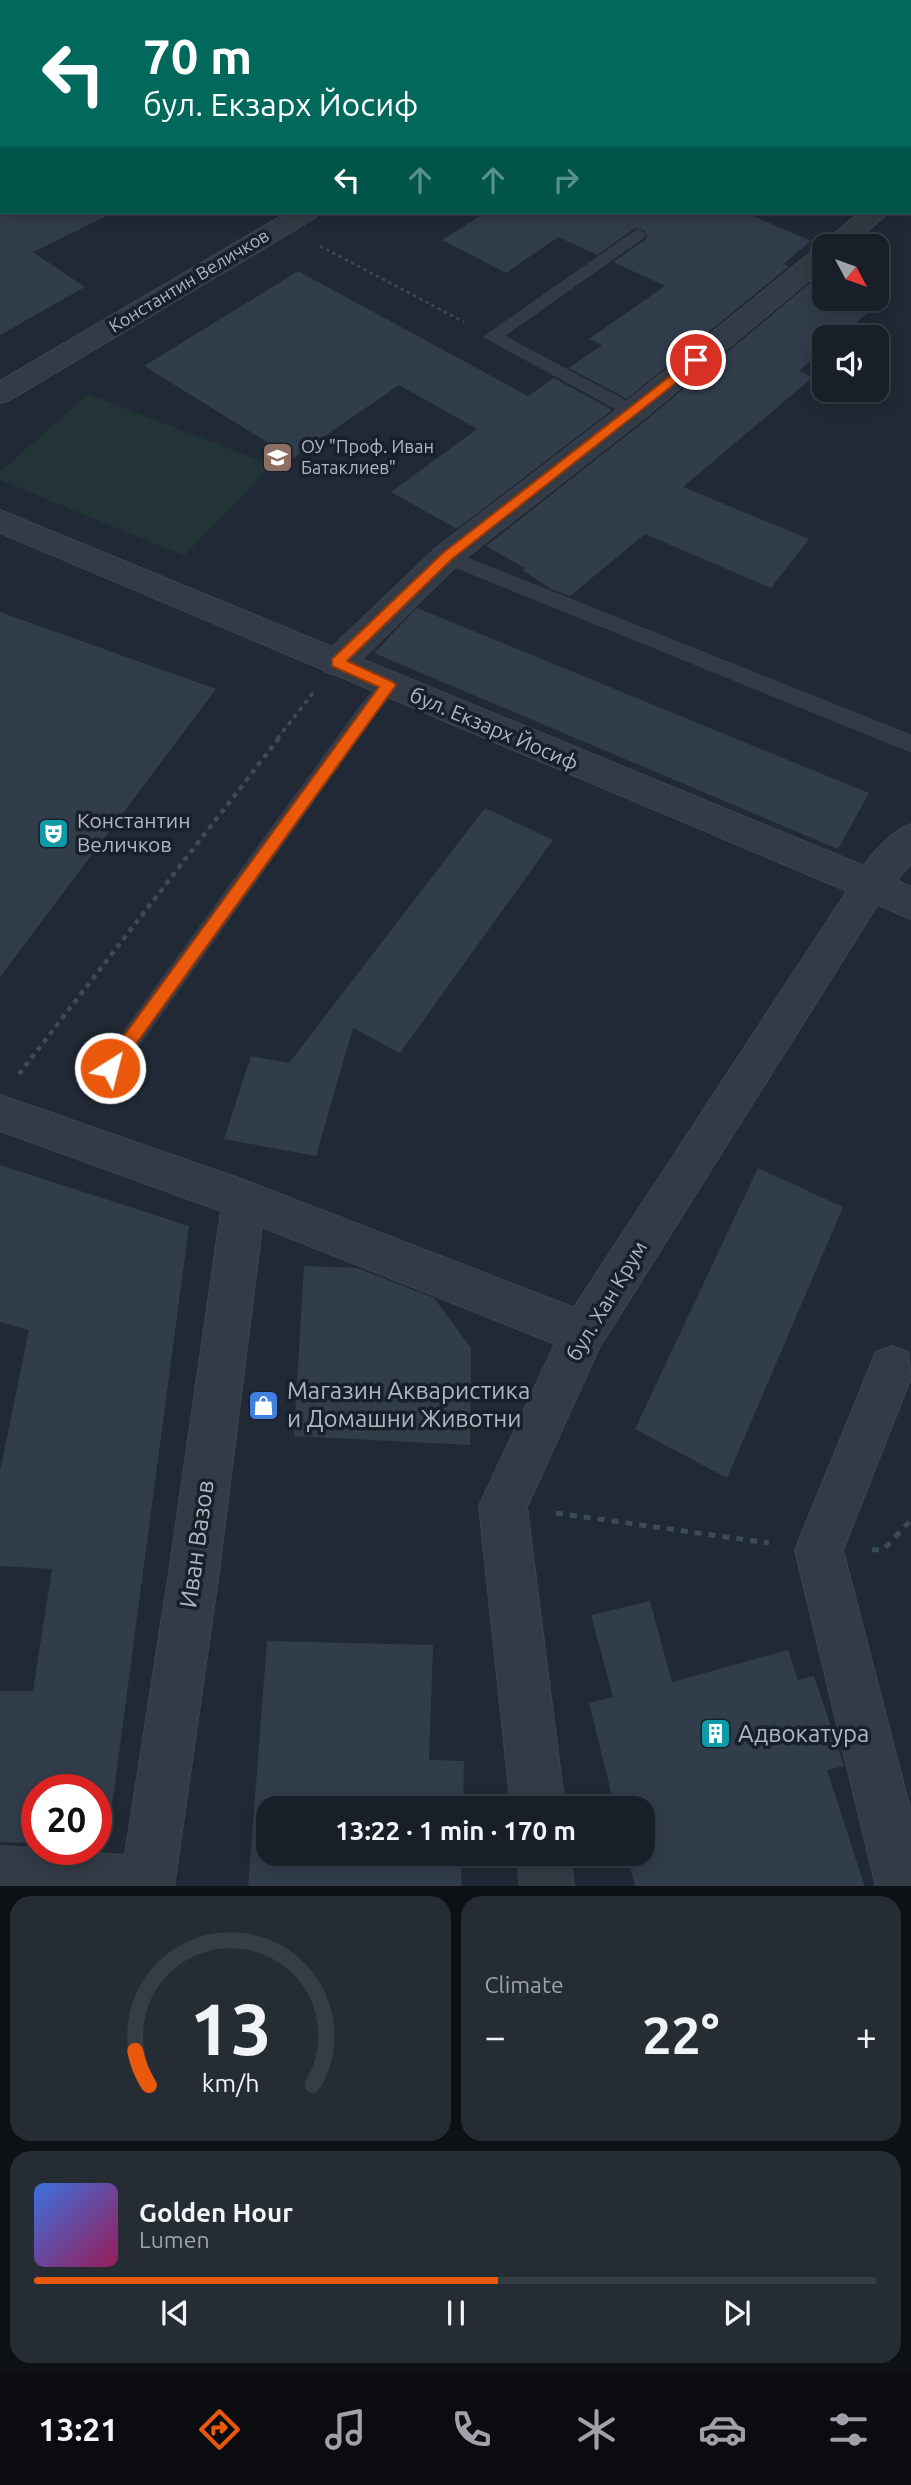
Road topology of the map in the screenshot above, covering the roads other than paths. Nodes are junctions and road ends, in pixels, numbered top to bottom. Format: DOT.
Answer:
graph roads {
  1 [pos="302,214"];
  2 [pos="874,214"];
  3 [pos="850,234"];
  4 [pos="637,235"];
  5 [pos="812,265"];
  6 [pos="0,394"];
  7 [pos="633,412"];
  8 [pos="0,521"];
  9 [pos="447,556"];
  10 [pos="337,663"];
  11 [pos="388,685"];
  12 [pos="911,744"];
  13 [pos="911,839"];
  14 [pos="871,885"];
  15 [pos="911,904"];
  16 [pos="110,1068"];
  17 [pos="8,1095"];
  18 [pos="244,1200"];
  19 [pos="583,1333"];
  20 [pos="892,1368"];
  21 [pos="537,1796"];
  22 [pos="545,1866"];
  23 [pos="0,1869"];
  24 [pos="148,1883"];
  25 [pos="547,1886"];
  26 [pos="903,1886"];
  1 -- 6 [label="street, Константин Величков"];
  2 -- 3 [label="street"];
  4 -- 7 [label="lane"];
  5 -- 7 [label="street"];
  7 -- 9 [label="street"];
  8 -- 10 [label="street, бул. Екзарх Йосиф"];
  9 -- 10 [label="street"];
  9 -- 12 [label="lane"];
  10 -- 11 [label="street, бул. Екзарх Йосиф"];
  11 -- 14 [label="street, бул. Екзарх Йосиф"];
  11 -- 16 [label="lane"];
  13 -- 14 [label="street, бул. Хан Крум"];
  14 -- 15 [label="street, бул. Екзарх Йосиф"];
  14 -- 19 [label="street, бул. Хан Крум"];
  17 -- 18 [label="street"];
  18 -- 19 [label="street"];
  18 -- 24 [label="street, Иван Вазов"];
  19 -- 21 [label="street, бул. Хан Крум"];
  20 -- 26 [label="street"];
  22 -- 25 [label="street"];
  23 -- 24 [label="street"];
}
